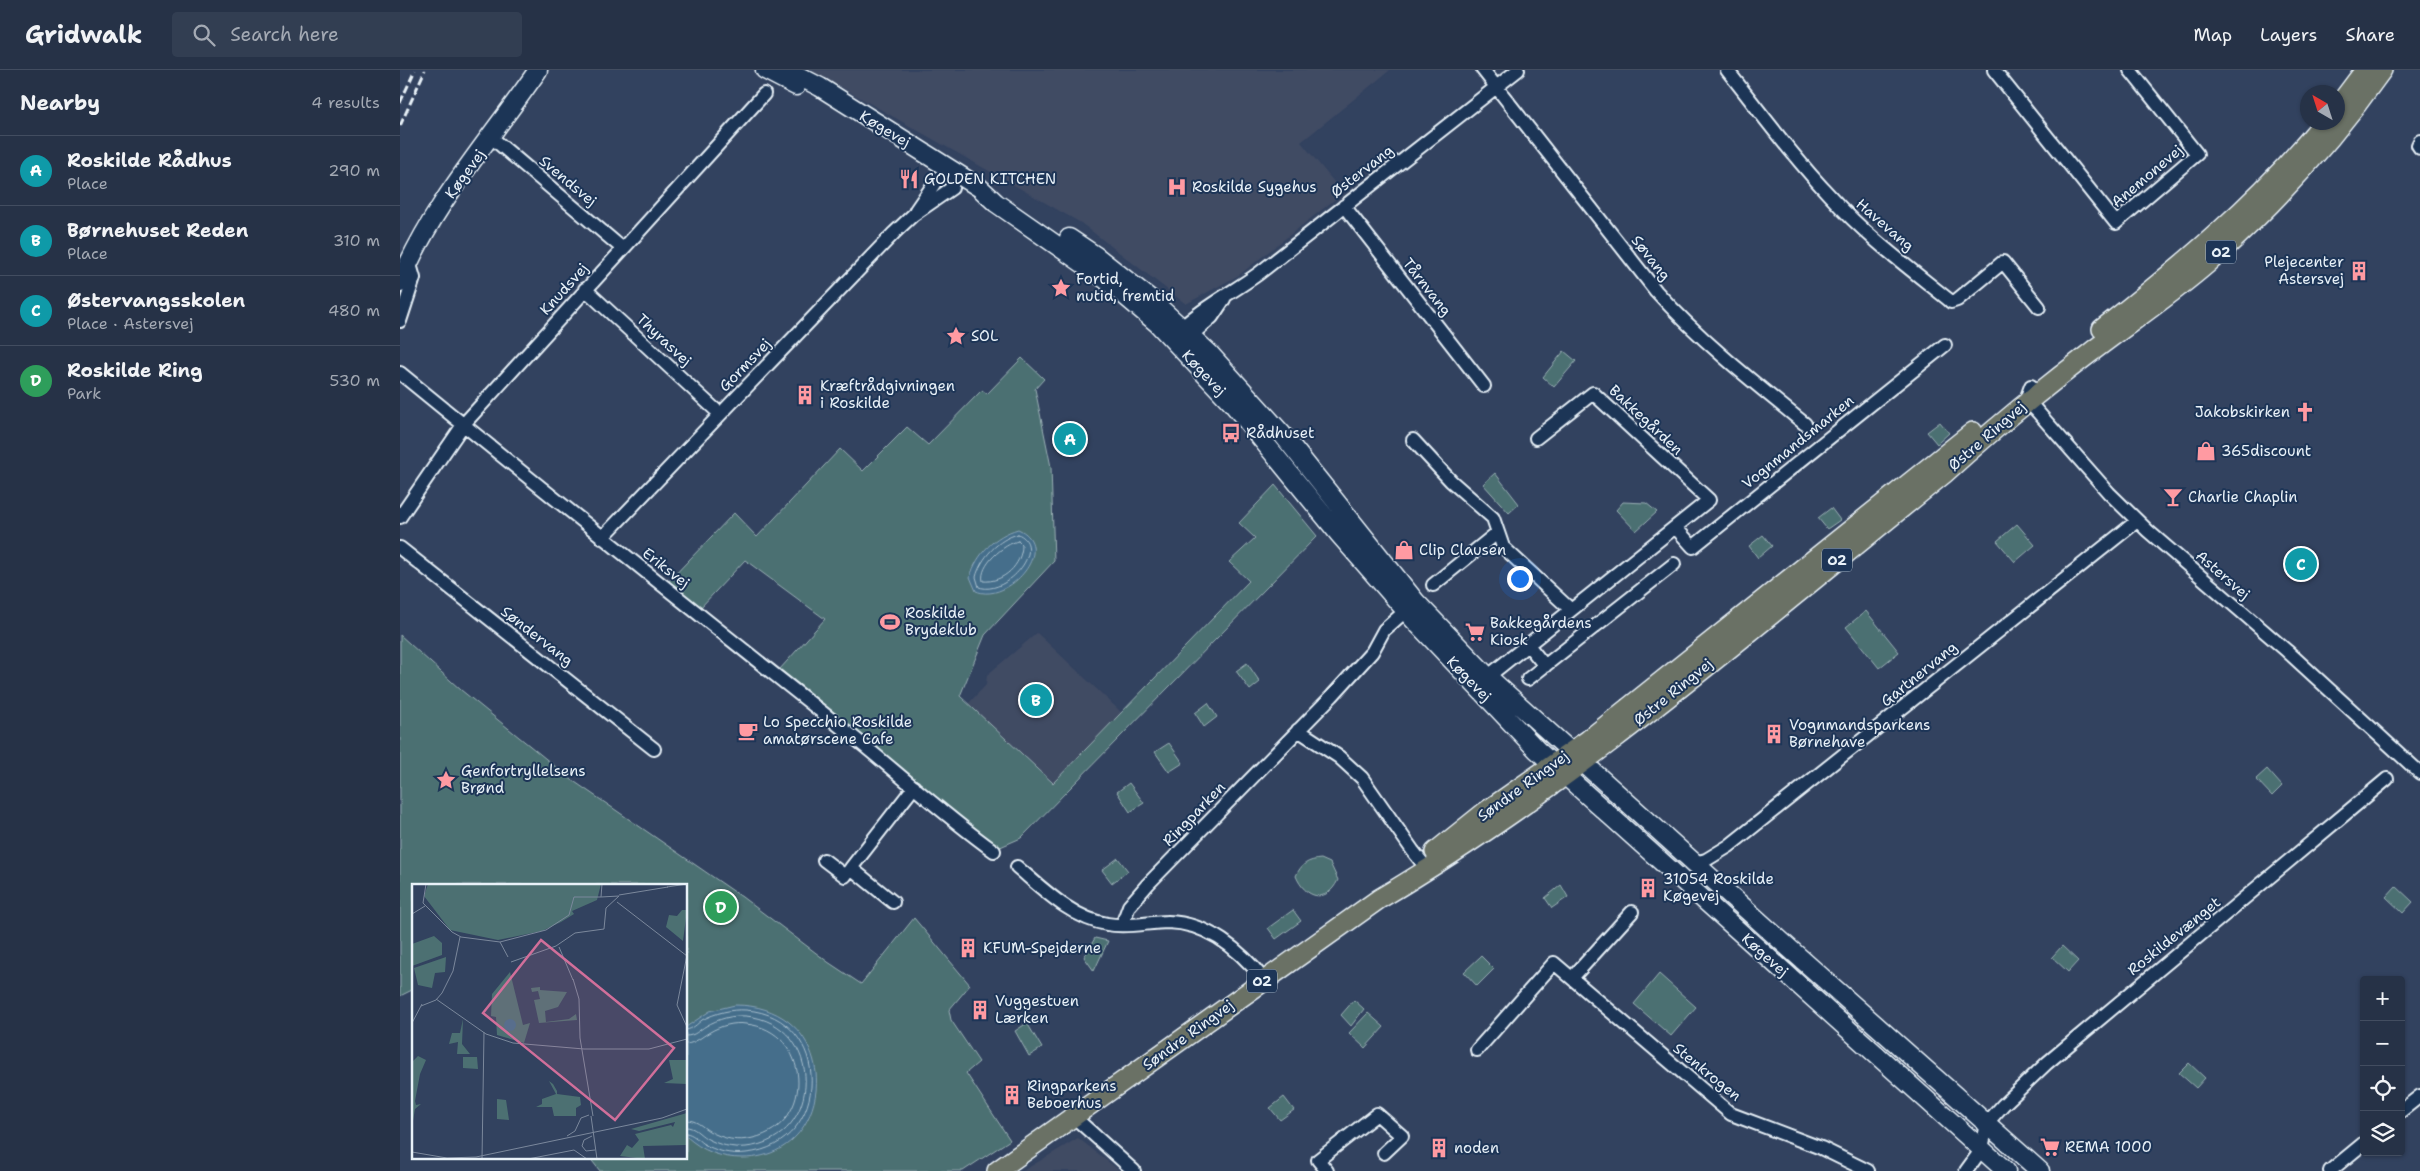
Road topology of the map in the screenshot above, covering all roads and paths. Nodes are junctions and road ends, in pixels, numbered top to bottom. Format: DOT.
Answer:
graph roads {
  1 [pos="538,70"];
  2 [pos="764,70"];
  3 [pos="787,70"];
  4 [pos="1483,70"];
  5 [pos="1518,70"];
  6 [pos="1727,70"];
  7 [pos="1994,70"];
  8 [pos="2130,70"];
  9 [pos="2365,70"];
  10 [pos="2382,70"];
  11 [pos="806,79"];
  12 [pos="1496,87"];
  13 [pos="764,94"];
  14 [pos="2345,97"];
  15 [pos="2317,130"];
  16 [pos="491,137"];
  17 [pos="2420,141"];
  18 [pos="2420,148"];
  19 [pos="953,171"];
  20 [pos="1344,206"];
  21 [pos="623,249"];
  22 [pos="409,261"];
  23 [pos="400,283"];
  24 [pos="585,289"];
  25 [pos="2039,307"];
  26 [pos="400,321"];
  27 [pos="1181,337"];
  28 [pos="1945,345"];
  29 [pos="400,373"];
  30 [pos="1484,386"];
  31 [pos="2029,393"];
  32 [pos="720,414"];
  33 [pos="1805,424"];
  34 [pos="464,425"];
  35 [pos="1536,438"];
  36 [pos="1413,440"];
  37 [pos="400,517"];
  38 [pos="2137,521"];
  39 [pos="1676,527"];
  40 [pos="1497,533"];
  41 [pos="602,538"];
  42 [pos="400,548"];
  43 [pos="1674,564"];
  44 [pos="1433,585"];
  45 [pos="1411,606"];
  46 [pos="1571,610"];
  47 [pos="1528,644"];
  48 [pos="1545,666"];
  49 [pos="1670,674"];
  50 [pos="1528,679"];
  51 [pos="1482,682"];
  52 [pos="1298,730"];
  53 [pos="654,749"];
  54 [pos="1577,757"];
  55 [pos="1559,770"];
  56 [pos="2420,773"];
  57 [pos="2387,779"];
  58 [pos="914,787"];
  59 [pos="994,851"];
  60 [pos="824,860"];
  61 [pos="1694,863"];
  62 [pos="1425,866"];
  63 [pos="1017,867"];
  64 [pos="851,868"];
  65 [pos="893,902"];
  66 [pos="1632,912"];
  67 [pos="1122,925"];
  68 [pos="1572,978"];
  69 [pos="1264,980"];
  70 [pos="1867,1046"];
  71 [pos="1477,1050"];
  72 [pos="2420,1096"];
  73 [pos="2402,1111"];
  74 [pos="1073,1116"];
  75 [pos="1987,1124"];
  76 [pos="2360,1146"];
  77 [pos="1982,1149"];
  78 [pos="1384,1153"];
  79 [pos="997,1171"];
  80 [pos="1134,1171"];
  81 [pos="1326,1171"];
  82 [pos="1868,1171"];
  83 [pos="1966,1171"];
  84 [pos="2006,1171"];
  85 [pos="2024,1171"];
  86 [pos="2040,1171"];
  87 [pos="2330,1171"];
  1 -- 16 [label="street, Køgevej"];
  2 -- 11 [label="street, Køgevej"];
  3 -- 11 [label="street, Køgevej"];
  4 -- 12 [label="street, Søvang"];
  5 -- 12 [label="street, Østervang"];
  6 -- 25 [label="street, Havevang"];
  7 -- 8 [label="street, Anemonevej"];
  9 -- 14 [label="main road"];
  10 -- 31 [label="main road, Østre Ringvej / O2"];
  11 -- 19 [label="street, Køgevej"];
  12 -- 20 [label="street, Østervang"];
  12 -- 33 [label="street, Søvang"];
  13 -- 21 [label="street, Knudsvej"];
  15 -- 31 [label="main road, Østre Ringvej / O2"];
  16 -- 21 [label="street, Svendsvej"];
  16 -- 22 [label="street, Køgevej"];
  17 -- 18 [label="street"];
  19 -- 27 [label="street, Køgevej"];
  19 -- 32 [label="street, Gormsvej"];
  20 -- 27 [label="street, Østervang"];
  20 -- 30 [label="street, Tårnvang"];
  21 -- 24 [label="street, Knudsvej"];
  22 -- 23 [label="street, Køgevej"];
  22 -- 26 [label="street"];
  24 -- 32 [label="street, Thyrasvej"];
  24 -- 34 [label="street, Knudsvej"];
  27 -- 45 [label="street, Køgevej"];
  28 -- 39 [label="street, Vognmandsmarken"];
  29 -- 34 [label="street, Eriksvej"];
  31 -- 38 [label="street, Astersvej"];
  31 -- 49 [label="main road, Østre Ringvej / O2"];
  31 -- 54 [label="main road, Østre Ringvej / O2"];
  32 -- 41 [label="street, Gormsvej"];
  34 -- 37 [label="street, Knudsvej"];
  34 -- 41 [label="street, Eriksvej"];
  35 -- 39 [label="street, Bakkegården"];
  36 -- 40 [label="street"];
  38 -- 56 [label="street, Astersvej"];
  38 -- 61 [label="street, Gartnervang"];
  39 -- 46 [label="street"];
  40 -- 44 [label="street"];
  40 -- 46 [label="street"];
  41 -- 58 [label="street, Eriksvej"];
  42 -- 53 [label="street, Søndervang"];
  43 -- 48 [label="street"];
  45 -- 51 [label="street, Køgevej"];
  45 -- 52 [label="street, Ringparken"];
  46 -- 47 [label="street"];
  47 -- 48 [label="street"];
  47 -- 51 [label="street"];
  48 -- 50 [label="street"];
  49 -- 54 [label="main road, Søndre Ringvej / O2"];
  51 -- 54 [label="street, Køgevej"];
  51 -- 55 [label="street, Køgevej"];
  52 -- 62 [label="street"];
  52 -- 67 [label="street, Ringparken"];
  54 -- 55 [label="main road, Østre Ringvej / O2"];
  54 -- 61 [label="street, Køgevej"];
  55 -- 62 [label="main road, Søndre Ringvej / O2"];
  55 -- 70 [label="street, Køgevej"];
  57 -- 75 [label="street, Roskildevænget"];
  58 -- 59 [label="street, Eriksvej"];
  58 -- 64 [label="street"];
  60 -- 64 [label="street"];
  61 -- 75 [label="street, Køgevej"];
  62 -- 69 [label="main road, Søndre Ringvej / O2"];
  63 -- 67 [label="street"];
  64 -- 65 [label="street"];
  66 -- 68 [label="street"];
  67 -- 69 [label="street"];
  68 -- 71 [label="street, Stenkrogen"];
  68 -- 82 [label="street, Stenkrogen"];
  69 -- 74 [label="main road, Søndre Ringvej / O2"];
  70 -- 75 [label="street"];
  70 -- 77 [label="street, Køgevej"];
  72 -- 73 [label="street"];
  74 -- 79 [label="main road, Søndre Ringvej / O2"];
  74 -- 80 [label="street"];
  75 -- 77 [label="street"];
  75 -- 86 [label="street, Køgevej"];
  76 -- 87 [label="street"];
  77 -- 83 [label="street"];
  77 -- 84 [label="street, Køgevej"];
  77 -- 85 [label="street"];
  78 -- 81 [label="street"];
}
